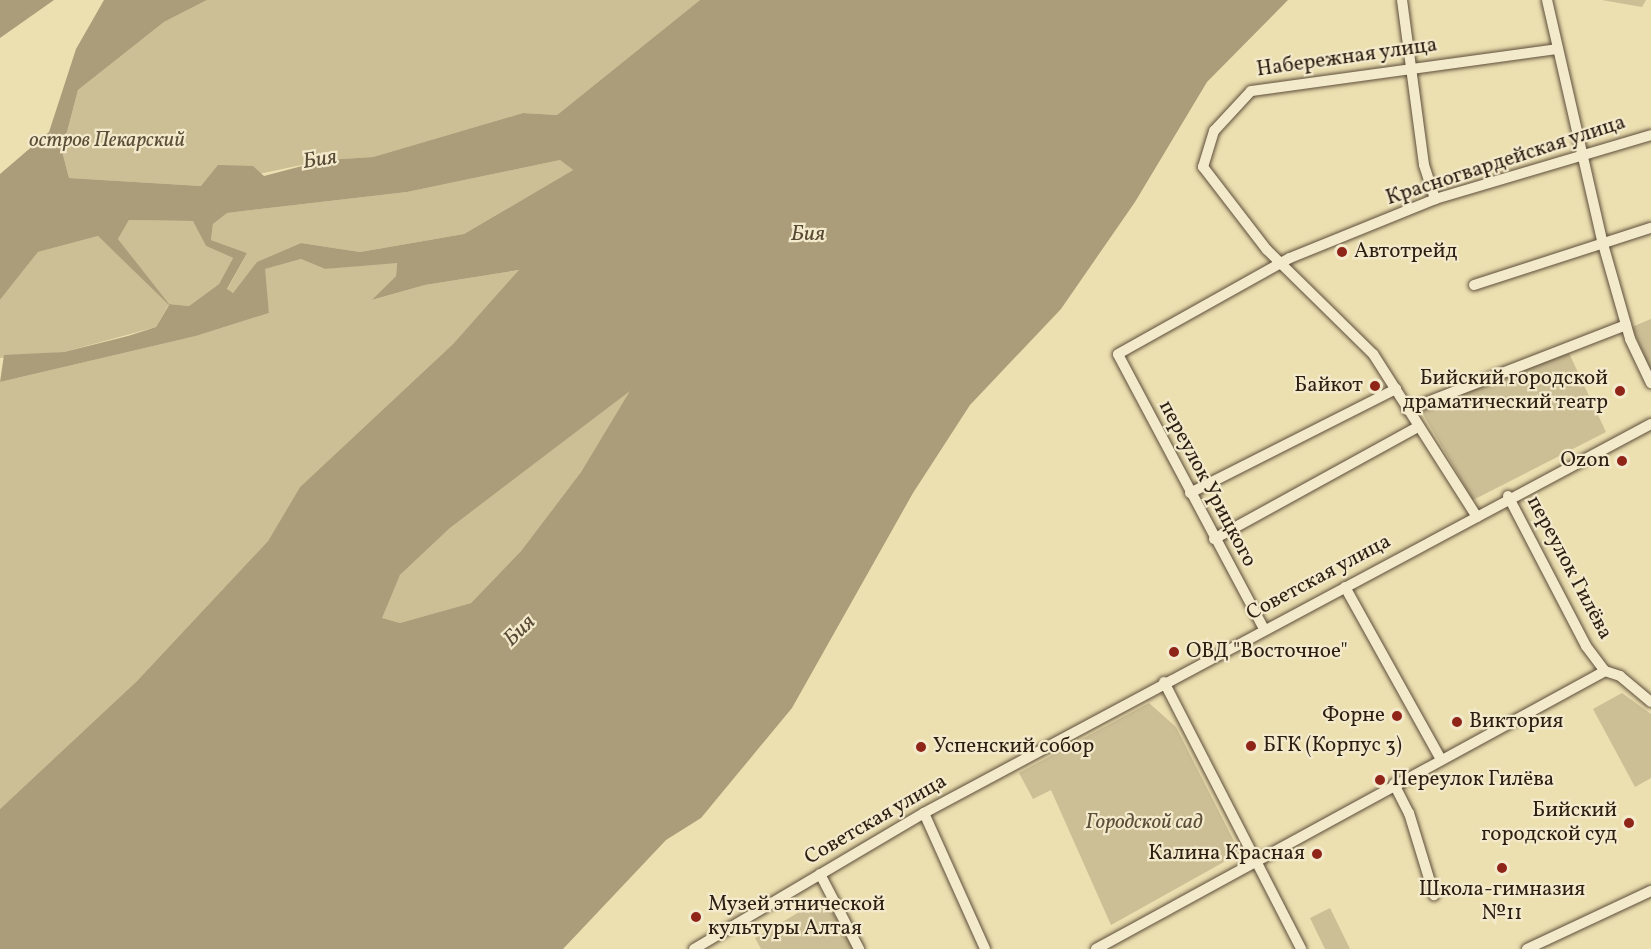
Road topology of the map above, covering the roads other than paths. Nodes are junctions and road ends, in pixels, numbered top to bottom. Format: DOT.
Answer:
graph roads {
  1 [pos="1402,0"];
  2 [pos="1547,0"];
  3 [pos="1557,49"];
  4 [pos="1408,67"];
  5 [pos="1651,135"];
  6 [pos="1584,157"];
  7 [pos="1435,199"];
  8 [pos="1651,228"];
  9 [pos="1603,244"];
  10 [pos="1282,262"];
  11 [pos="1474,285"];
  12 [pos="1626,325"];
  13 [pos="1117,356"];
  14 [pos="1651,383"];
  15 [pos="1396,389"];
  16 [pos="1407,410"];
  17 [pos="1651,424"];
  18 [pos="1418,427"];
  19 [pos="1190,493"];
  20 [pos="1508,496"];
  21 [pos="1477,517"];
  22 [pos="1214,539"];
  23 [pos="1345,587"];
  24 [pos="1264,629"];
  25 [pos="1605,671"];
  26 [pos="1164,682"];
  27 [pos="1651,702"];
  28 [pos="1440,758"];
  29 [pos="1394,784"];
  30 [pos="924,813"];
  31 [pos="1256,861"];
  32 [pos="820,874"];
  33 [pos="1651,891"];
  34 [pos="1434,895"];
  35 [pos="694,949"];
  36 [pos="859,949"];
  37 [pos="986,949"];
  38 [pos="1096,949"];
  39 [pos="1300,949"];
  40 [pos="1527,949"];
  1 -- 4 [label="street"];
  2 -- 3 [label="street"];
  3 -- 4 [label="street, Набережная улица"];
  3 -- 6 [label="street"];
  4 -- 7 [label="street"];
  4 -- 10 [label="street, Набережная улица"];
  5 -- 6 [label="street, Красногвардейская улица"];
  6 -- 7 [label="street, Красногвардейская улица"];
  6 -- 9 [label="street"];
  7 -- 10 [label="street, Красногвардейская улица"];
  8 -- 9 [label="street"];
  9 -- 11 [label="street"];
  9 -- 12 [label="street"];
  10 -- 13 [label="street, Красногвардейская улица"];
  10 -- 15 [label="street"];
  12 -- 14 [label="street"];
  12 -- 16 [label="street"];
  13 -- 19 [label="street, переулок Урицкого"];
  15 -- 16 [label="street"];
  15 -- 19 [label="street"];
  16 -- 18 [label="street"];
  17 -- 20 [label="street, Советская улица"];
  18 -- 21 [label="street"];
  18 -- 22 [label="street"];
  19 -- 22 [label="street, переулок Урицкого"];
  20 -- 21 [label="street, Советская улица"];
  20 -- 25 [label="street, переулок Гилёва"];
  21 -- 23 [label="street, Советская улица"];
  22 -- 24 [label="street, переулок Урицкого"];
  23 -- 24 [label="street, Советская улица"];
  23 -- 28 [label="street"];
  24 -- 26 [label="street, Советская улица"];
  25 -- 27 [label="street, переулок Гилёва"];
  25 -- 28 [label="street"];
  26 -- 30 [label="street, Советская улица"];
  26 -- 31 [label="street"];
  28 -- 29 [label="street"];
  29 -- 31 [label="street"];
  29 -- 34 [label="street"];
  30 -- 32 [label="street, Советская улица"];
  30 -- 37 [label="street"];
  31 -- 38 [label="street"];
  31 -- 39 [label="street"];
  32 -- 35 [label="street, Советская улица"];
  32 -- 36 [label="street"];
  33 -- 40 [label="street"];
}
